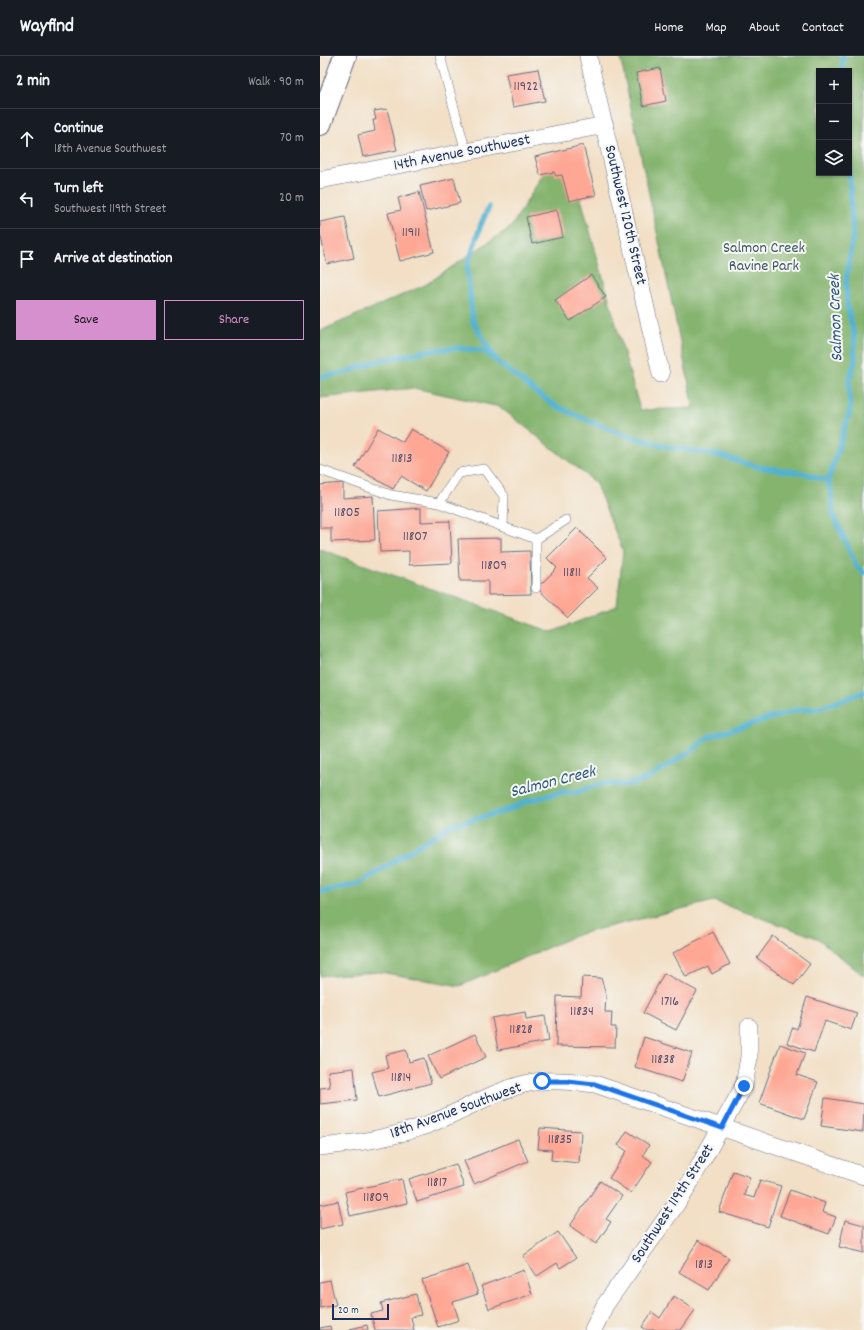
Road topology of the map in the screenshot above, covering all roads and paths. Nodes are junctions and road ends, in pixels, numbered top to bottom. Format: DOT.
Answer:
graph roads {
  1 [pos="345,56"];
  2 [pos="440,56"];
  3 [pos="588,56"];
  4 [pos="320,124"];
  5 [pos="605,125"];
  6 [pos="466,152"];
  7 [pos="320,180"];
  8 [pos="661,374"];
  9 [pos="320,470"];
  10 [pos="439,503"];
  11 [pos="566,520"];
  12 [pos="502,527"];
  13 [pos="536,539"];
  14 [pos="536,588"];
  15 [pos="749,1027"];
  16 [pos="722,1128"];
  17 [pos="320,1147"];
  18 [pos="864,1176"];
  19 [pos="593,1330"];
  1 -- 4 [label="main road"];
  2 -- 6 [label="lane"];
  3 -- 5 [label="street, Southwest 120th Street"];
  5 -- 6 [label="street, 14th Avenue Southwest"];
  5 -- 8 [label="street, Southwest 120th Street"];
  6 -- 7 [label="street, 14th Avenue Southwest"];
  9 -- 10 [label="lane"];
  10 -- 12 [label="lane"];
  10 -- 12 [label="lane"];
  11 -- 13 [label="lane"];
  12 -- 13 [label="lane"];
  13 -- 14 [label="lane"];
  15 -- 16 [label="street, Southwest 119th Street"];
  16 -- 17 [label="street, 18th Avenue Southwest"];
  16 -- 18 [label="street, 18th Avenue Southwest"];
  16 -- 19 [label="street, Southwest 119th Street"];
}
